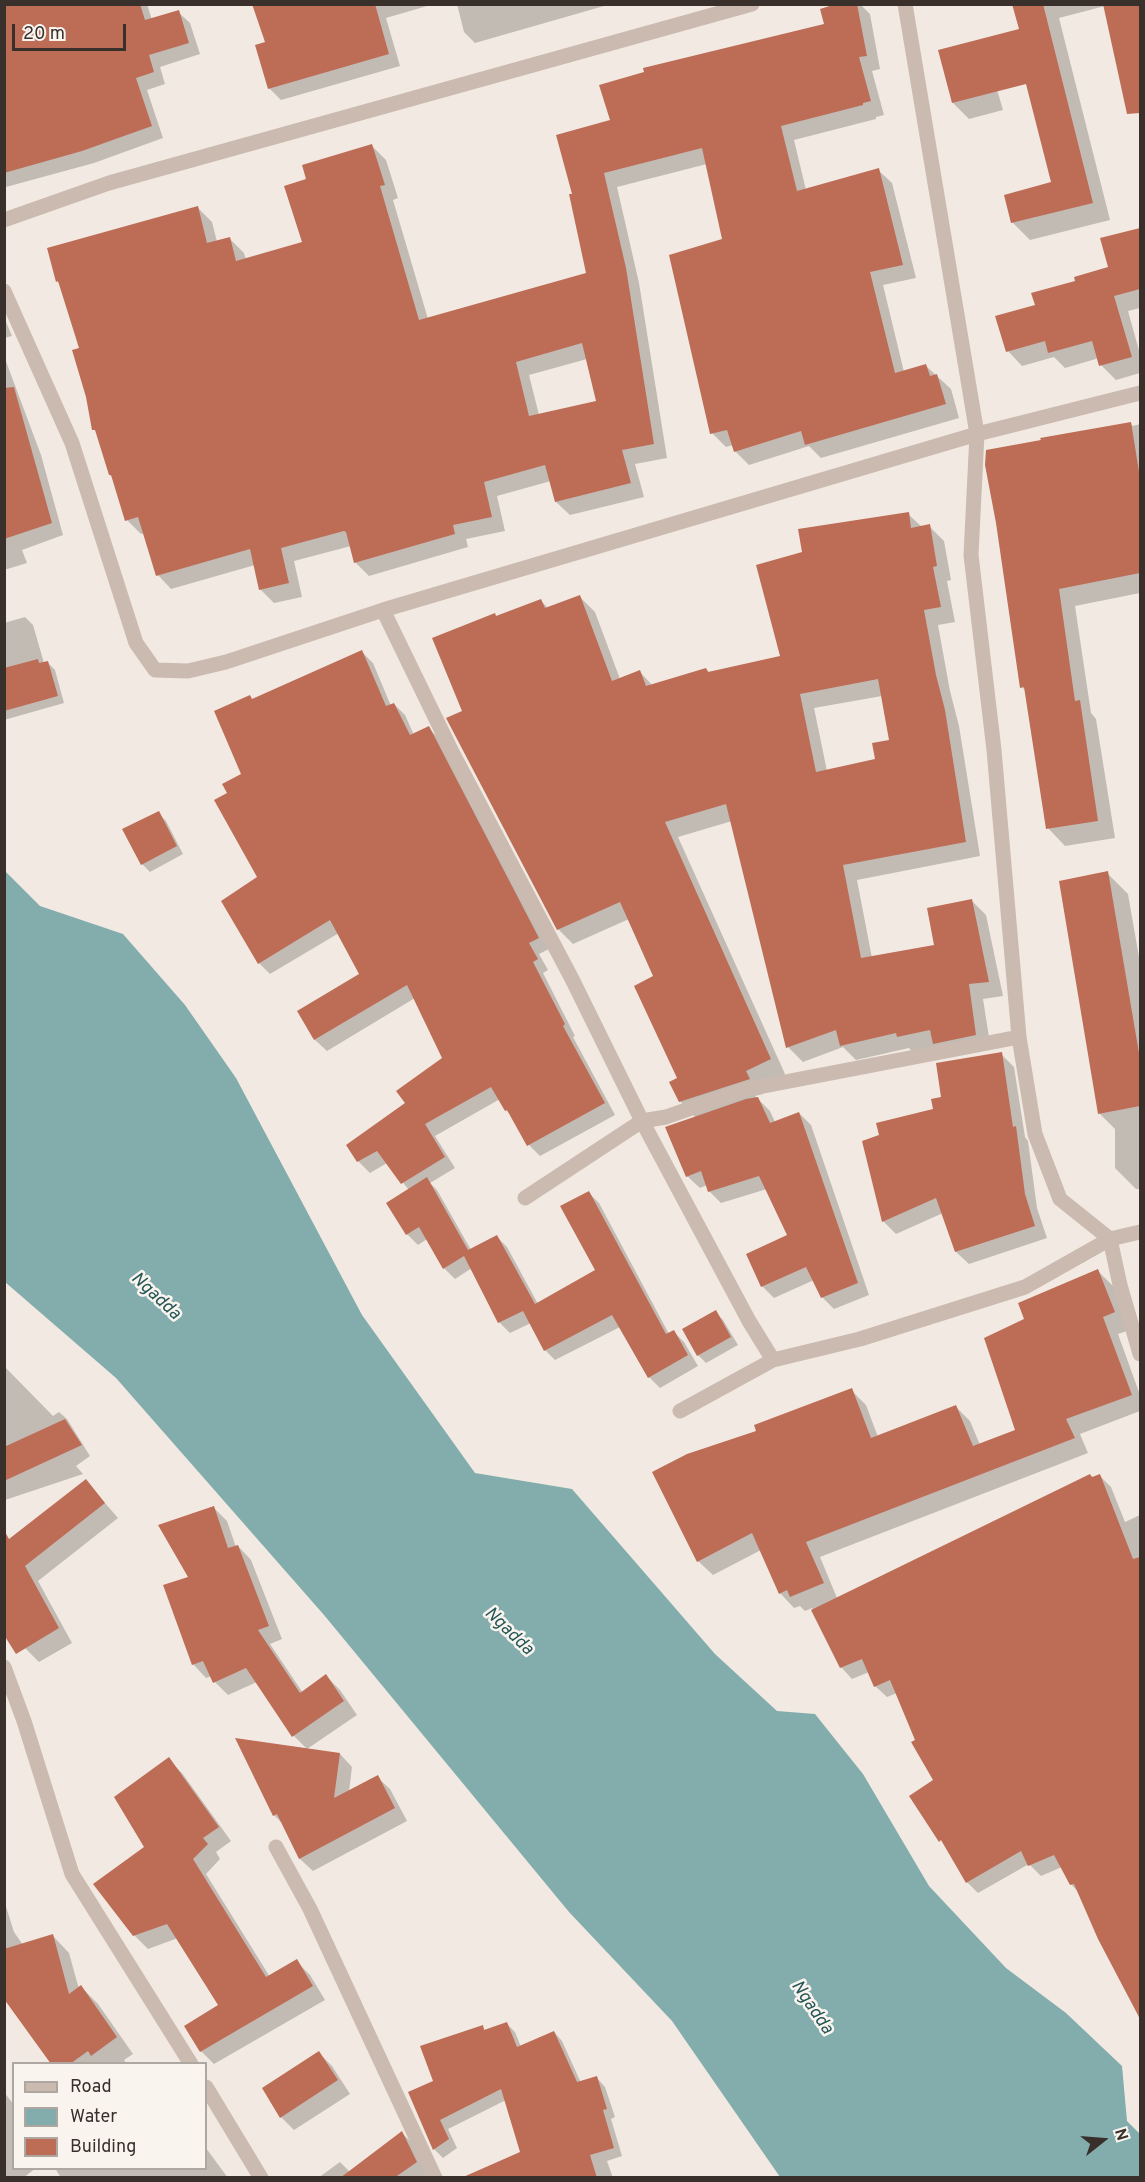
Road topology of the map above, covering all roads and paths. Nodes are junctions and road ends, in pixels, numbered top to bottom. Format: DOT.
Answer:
graph roads {
  1 [pos="752,4"];
  2 [pos="905,4"];
  3 [pos="4,220"];
  4 [pos="4,291"];
  5 [pos="1140,393"];
  6 [pos="977,434"];
  7 [pos="383,610"];
  8 [pos="1019,1037"];
  9 [pos="642,1121"];
  10 [pos="525,1198"];
  11 [pos="1140,1232"];
  12 [pos="1110,1239"];
  13 [pos="1140,1354"];
  14 [pos="773,1360"];
  15 [pos="680,1411"];
  16 [pos="4,1667"];
  17 [pos="276,1847"];
  18 [pos="190,2062"];
  19 [pos="207,2089"];
  20 [pos="261,2178"];
  21 [pos="435,2178"];
  1 -- 3 [label="street"];
  2 -- 6 [label="street"];
  4 -- 7 [label="street"];
  5 -- 6 [label="street"];
  6 -- 7 [label="street"];
  6 -- 8 [label="street"];
  7 -- 9 [label="street"];
  8 -- 9 [label="street"];
  8 -- 12 [label="street"];
  9 -- 10 [label="street"];
  9 -- 14 [label="street"];
  11 -- 12 [label="street"];
  12 -- 13 [label="street"];
  12 -- 14 [label="street"];
  14 -- 15 [label="street"];
  16 -- 18 [label="street"];
  17 -- 21 [label="street"];
  19 -- 20 [label="street"];
}
